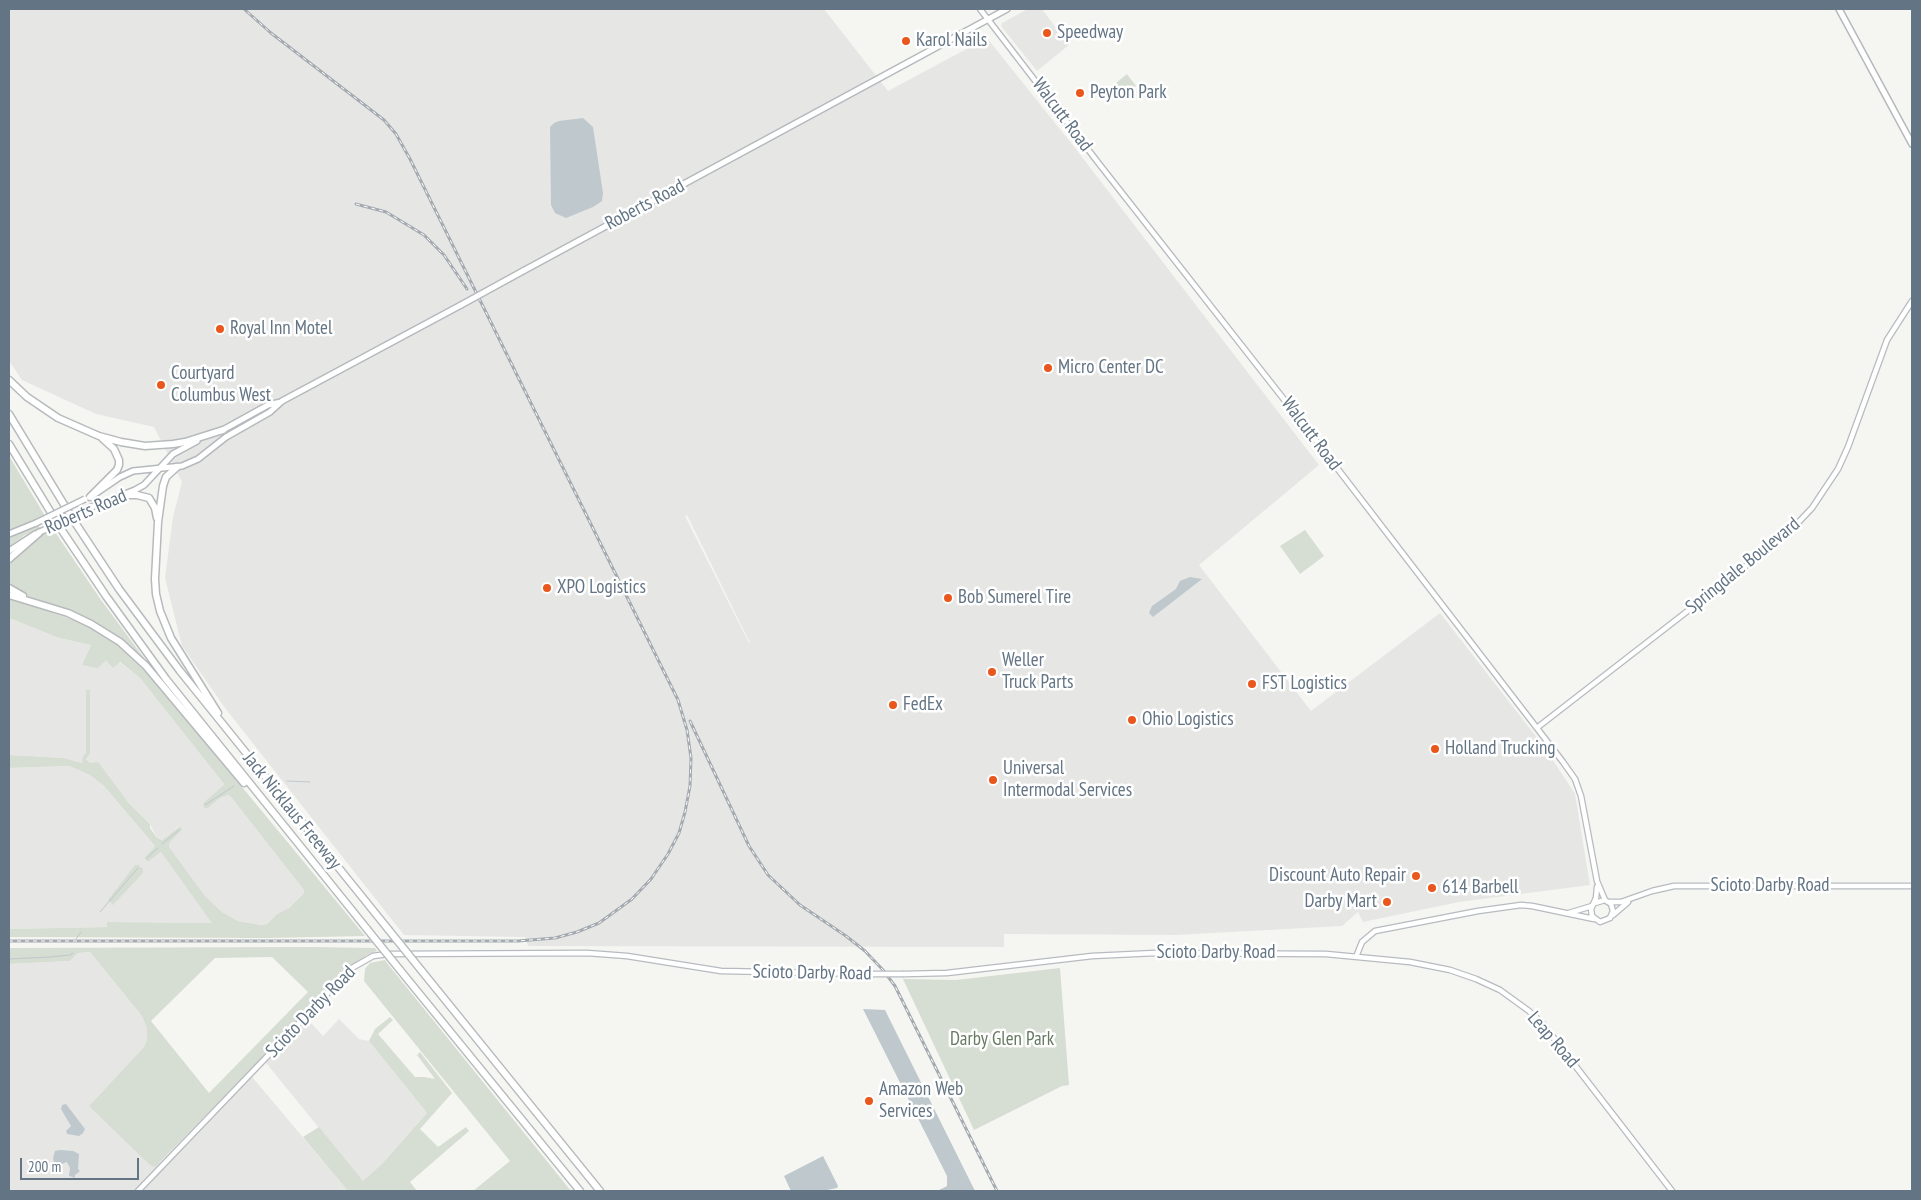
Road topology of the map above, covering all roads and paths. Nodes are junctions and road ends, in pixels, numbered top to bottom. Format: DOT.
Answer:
graph roads {
  1 [pos="980,9"];
  2 [pos="1007,9"];
  3 [pos="1839,9"];
  4 [pos="988,19"];
  5 [pos="1912,144"];
  6 [pos="1912,301"];
  7 [pos="9,380"];
  8 [pos="282,401"];
  9 [pos="9,414"];
  10 [pos="223,430"];
  11 [pos="99,436"];
  12 [pos="9,444"];
  13 [pos="177,466"];
  14 [pos="159,468"];
  15 [pos="126,494"];
  16 [pos="88,498"];
  17 [pos="158,522"];
  18 [pos="40,532"];
  19 [pos="9,534"];
  20 [pos="9,551"];
  21 [pos="9,559"];
  22 [pos="9,588"];
  23 [pos="9,595"];
  24 [pos="33,602"];
  25 [pos="1538,727"];
  26 [pos="239,745"];
  27 [pos="267,804"];
  28 [pos="1597,881"];
  29 [pos="1912,886"];
  30 [pos="1631,899"];
  31 [pos="1607,901"];
  32 [pos="1594,904"];
  33 [pos="1567,914"];
  34 [pos="1612,915"];
  35 [pos="1594,918"];
  36 [pos="1356,957"];
  37 [pos="138,1191"];
  38 [pos="580,1191"];
  39 [pos="600,1191"];
  40 [pos="1672,1191"];
  1 -- 4 [label="street, Walcutt Road"];
  2 -- 4 [label="main road, Roberts Road"];
  3 -- 5 [label="main road"];
  4 -- 8 [label="main road, Roberts Road, bridge"];
  4 -- 25 [label="street, Walcutt Road"];
  6 -- 25 [label="street, Springdale Boulevard"];
  7 -- 11 [label="highway"];
  8 -- 10 [label="main road, Roberts Road"];
  8 -- 13 [label="main road, Roberts Road"];
  9 -- 26 [label="highway, Jack Nicklaus Freeway"];
  10 -- 11 [label="highway"];
  10 -- 14 [label="main road, Roberts Road"];
  11 -- 16 [label="highway"];
  12 -- 27 [label="highway, Jack Nicklaus Freeway"];
  13 -- 14 [label="main road, Roberts Road"];
  13 -- 17 [label="highway"];
  14 -- 15 [label="main road, Roberts Road"];
  14 -- 16 [label="main road, Roberts Road"];
  15 -- 17 [label="highway"];
  15 -- 18 [label="main road, Roberts Road, bridge"];
  16 -- 19 [label="main road, Roberts Road, bridge"];
  17 -- 26 [label="highway"];
  18 -- 20 [label="main road, Roberts Road"];
  18 -- 21 [label="highway"];
  22 -- 24 [label="highway"];
  23 -- 24 [label="highway"];
  24 -- 27 [label="highway"];
  25 -- 28 [label="street, Walcutt Road"];
  26 -- 39 [label="highway, Jack Nicklaus Freeway, bridge"];
  27 -- 38 [label="highway, Jack Nicklaus Freeway, bridge"];
  28 -- 31 [label="street, Walcutt Road"];
  28 -- 32 [label="street, Walcutt Road"];
  29 -- 30 [label="street, Scioto Darby Road"];
  30 -- 31 [label="street, Scioto Darby Road"];
  30 -- 34 [label="street, Scioto Darby Road"];
  31 -- 32 [label="street"];
  31 -- 34 [label="street"];
  32 -- 33 [label="street"];
  32 -- 35 [label="street"];
  33 -- 35 [label="street"];
  33 -- 36 [label="street"];
  34 -- 35 [label="street"];
  36 -- 37 [label="street, Scioto Darby Road, bridge"];
  36 -- 40 [label="street, Leap Road"];
}
